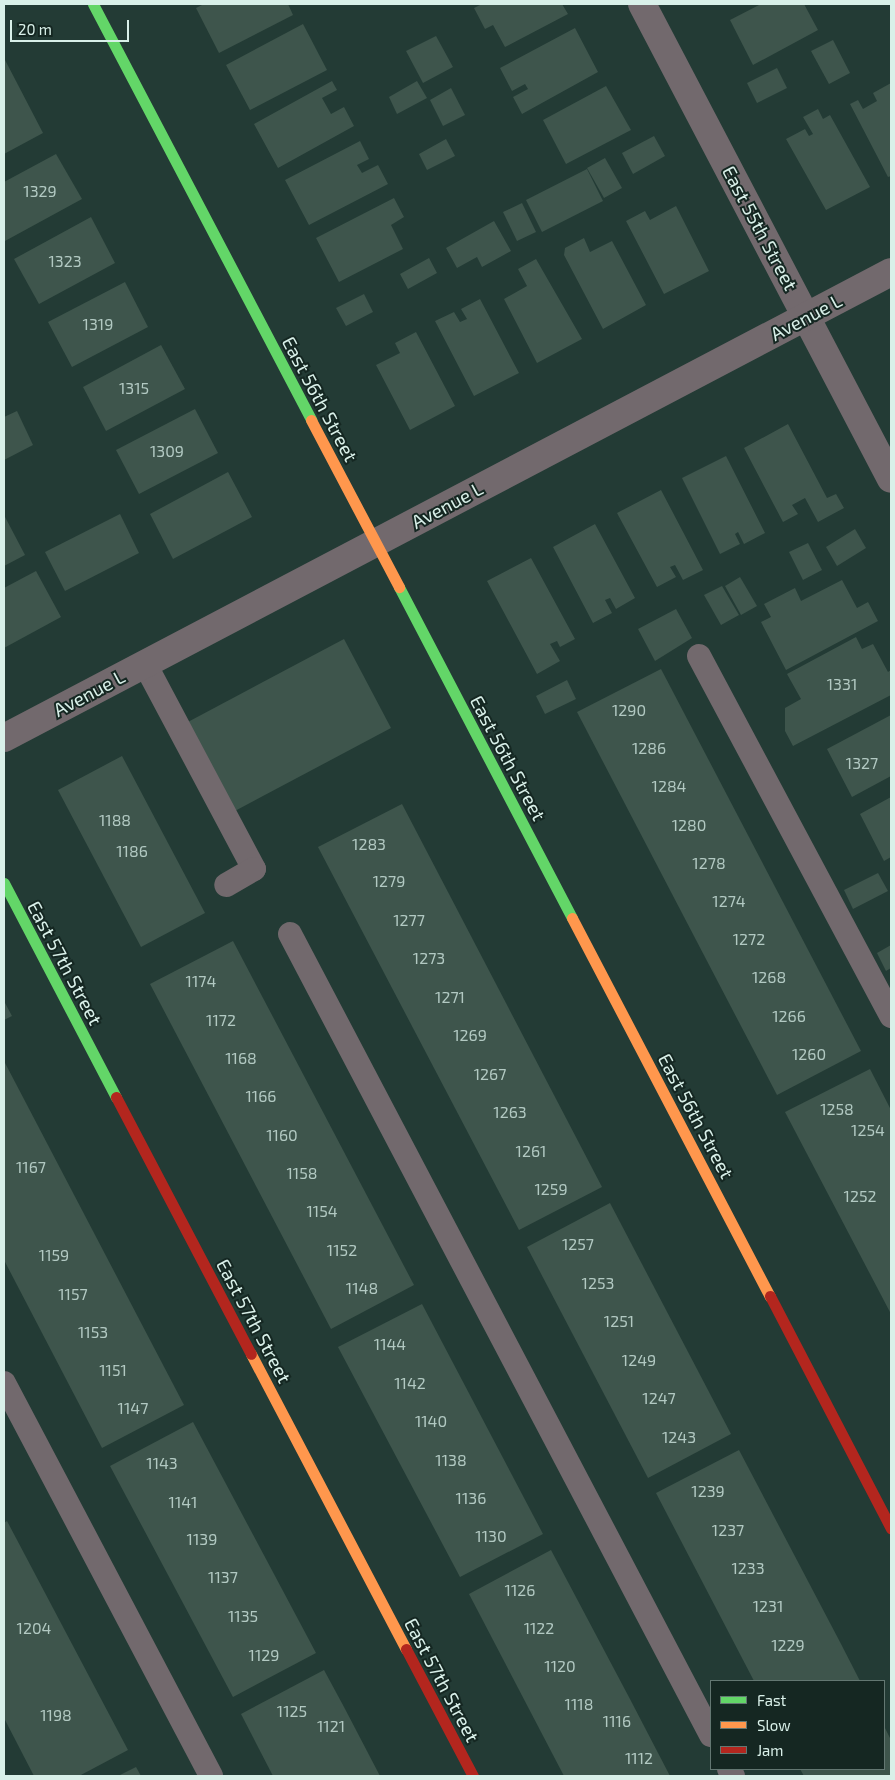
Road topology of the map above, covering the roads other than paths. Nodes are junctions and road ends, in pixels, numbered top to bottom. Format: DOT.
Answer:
graph roads {
  1 [pos="93,4"];
  2 [pos="642,4"];
  3 [pos="891,272"];
  4 [pos="806,317"];
  5 [pos="891,479"];
  6 [pos="375,543"];
  7 [pos="698,656"];
  8 [pos="145,664"];
  9 [pos="4,738"];
  10 [pos="4,883"];
  11 [pos="226,886"];
  12 [pos="290,934"];
  13 [pos="891,1016"];
  14 [pos="4,1383"];
  15 [pos="891,1528"];
  16 [pos="710,1733"];
  17 [pos="211,1776"];
  18 [pos="472,1776"];
  1 -- 6 [label="street, East 56th Street"];
  2 -- 4 [label="street, East 55th Street"];
  3 -- 4 [label="street, Avenue L"];
  4 -- 5 [label="street, East 55th Street"];
  4 -- 6 [label="street, Avenue L"];
  6 -- 8 [label="street, Avenue L"];
  6 -- 15 [label="street, East 56th Street"];
  7 -- 13 [label="lane"];
  8 -- 9 [label="street, Avenue L"];
  8 -- 11 [label="lane"];
  10 -- 18 [label="street, East 57th Street"];
  12 -- 16 [label="lane"];
  14 -- 17 [label="lane"];
}
